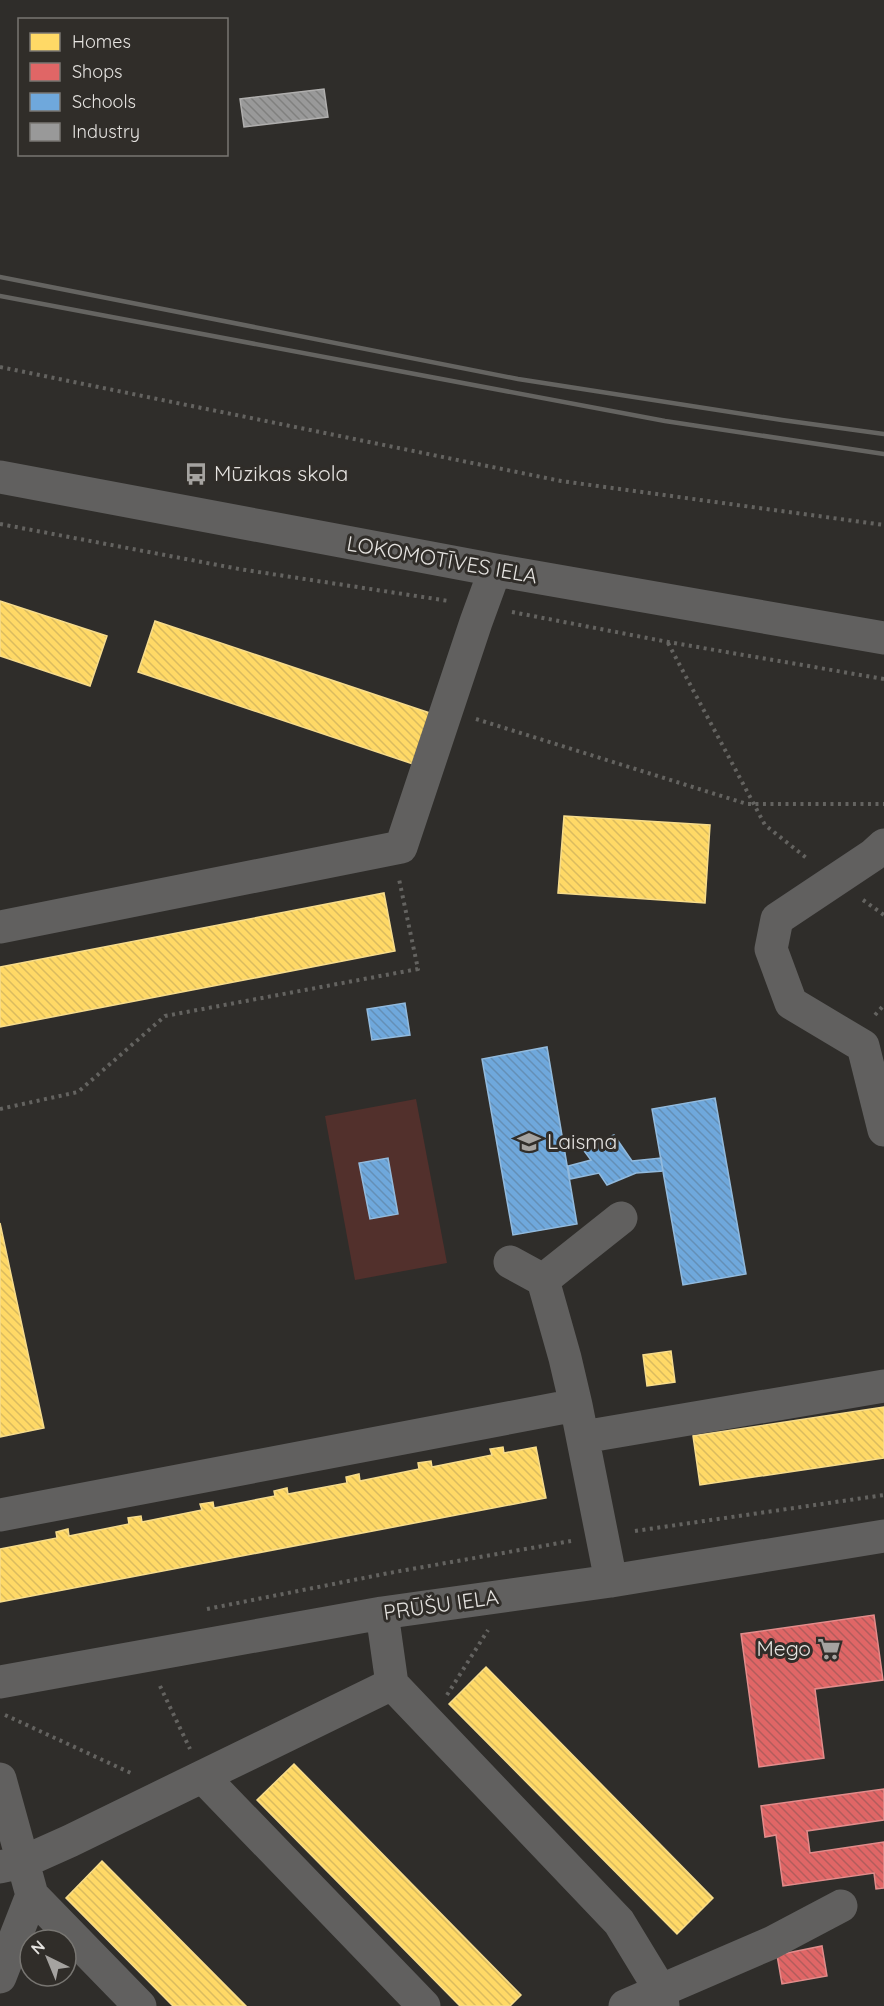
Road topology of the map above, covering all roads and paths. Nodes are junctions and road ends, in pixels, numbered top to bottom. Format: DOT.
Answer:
graph roads {
  1 [pos="0,367"];
  2 [pos="0,477"];
  3 [pos="0,524"];
  4 [pos="884,525"];
  5 [pos="495,570"];
  6 [pos="482,606"];
  7 [pos="884,638"];
  8 [pos="668,642"];
  9 [pos="884,679"];
  10 [pos="447,710"];
  11 [pos="884,804"];
  12 [pos="754,805"];
  13 [pos="884,845"];
  14 [pos="397,873"];
  15 [pos="835,880"];
  16 [pos="884,915"];
  17 [pos="0,927"];
  18 [pos="0,1109"];
  19 [pos="884,1130"];
  20 [pos="621,1218"];
  21 [pos="510,1262"];
  22 [pos="543,1280"];
  23 [pos="884,1386"];
  24 [pos="576,1405"];
  25 [pos="583,1437"];
  26 [pos="0,1515"];
  27 [pos="884,1536"];
  28 [pos="611,1581"];
  29 [pos="382,1613"];
  30 [pos="491,1626"];
  31 [pos="0,1682"];
  32 [pos="392,1684"];
  33 [pos="160,1686"];
  34 [pos="5,1715"];
  35 [pos="430,1724"];
  36 [pos="203,1777"];
  37 [pos="0,1779"];
  38 [pos="172,1791"];
  39 [pos="11,1864"];
  40 [pos="32,1895"];
  41 [pos="842,1906"];
  42 [pos="3,1962"];
  43 [pos="0,1998"];
  44 [pos="662,1999"];
  45 [pos="2,2006"];
  46 [pos="140,2006"];
  47 [pos="424,2006"];
  48 [pos="625,2006"];
  1 -- 4 [label="path"];
  2 -- 5 [label="street, LOKOMOTĪVES IELA"];
  3 -- 6 [label="path"];
  5 -- 6 [label="street"];
  5 -- 7 [label="street, LOKOMOTĪVES IELA"];
  6 -- 8 [label="path"];
  6 -- 10 [label="street"];
  8 -- 9 [label="path"];
  8 -- 12 [label="path"];
  10 -- 12 [label="path"];
  10 -- 17 [label="street"];
  11 -- 12 [label="path"];
  12 -- 15 [label="path"];
  13 -- 15 [label="street"];
  14 -- 18 [label="path"];
  15 -- 16 [label="path"];
  15 -- 19 [label="street"];
  20 -- 22 [label="street"];
  21 -- 22 [label="street"];
  22 -- 24 [label="street"];
  23 -- 25 [label="street"];
  24 -- 25 [label="street"];
  24 -- 26 [label="street"];
  25 -- 28 [label="street"];
  27 -- 28 [label="street, PRŪŠU IELA"];
  28 -- 29 [label="street, PRŪŠU IELA"];
  29 -- 31 [label="street, PRŪŠU IELA"];
  29 -- 32 [label="street"];
  30 -- 35 [label="path"];
  32 -- 35 [label="street"];
  32 -- 36 [label="street"];
  33 -- 36 [label="path"];
  34 -- 38 [label="path"];
  35 -- 44 [label="street"];
  36 -- 38 [label="street"];
  36 -- 47 [label="street"];
  37 -- 39 [label="street"];
  38 -- 39 [label="street"];
  39 -- 40 [label="street"];
  40 -- 42 [label="street"];
  40 -- 46 [label="street"];
  41 -- 44 [label="street"];
  43 -- 45 [label="street"];
  44 -- 48 [label="street"];
}
